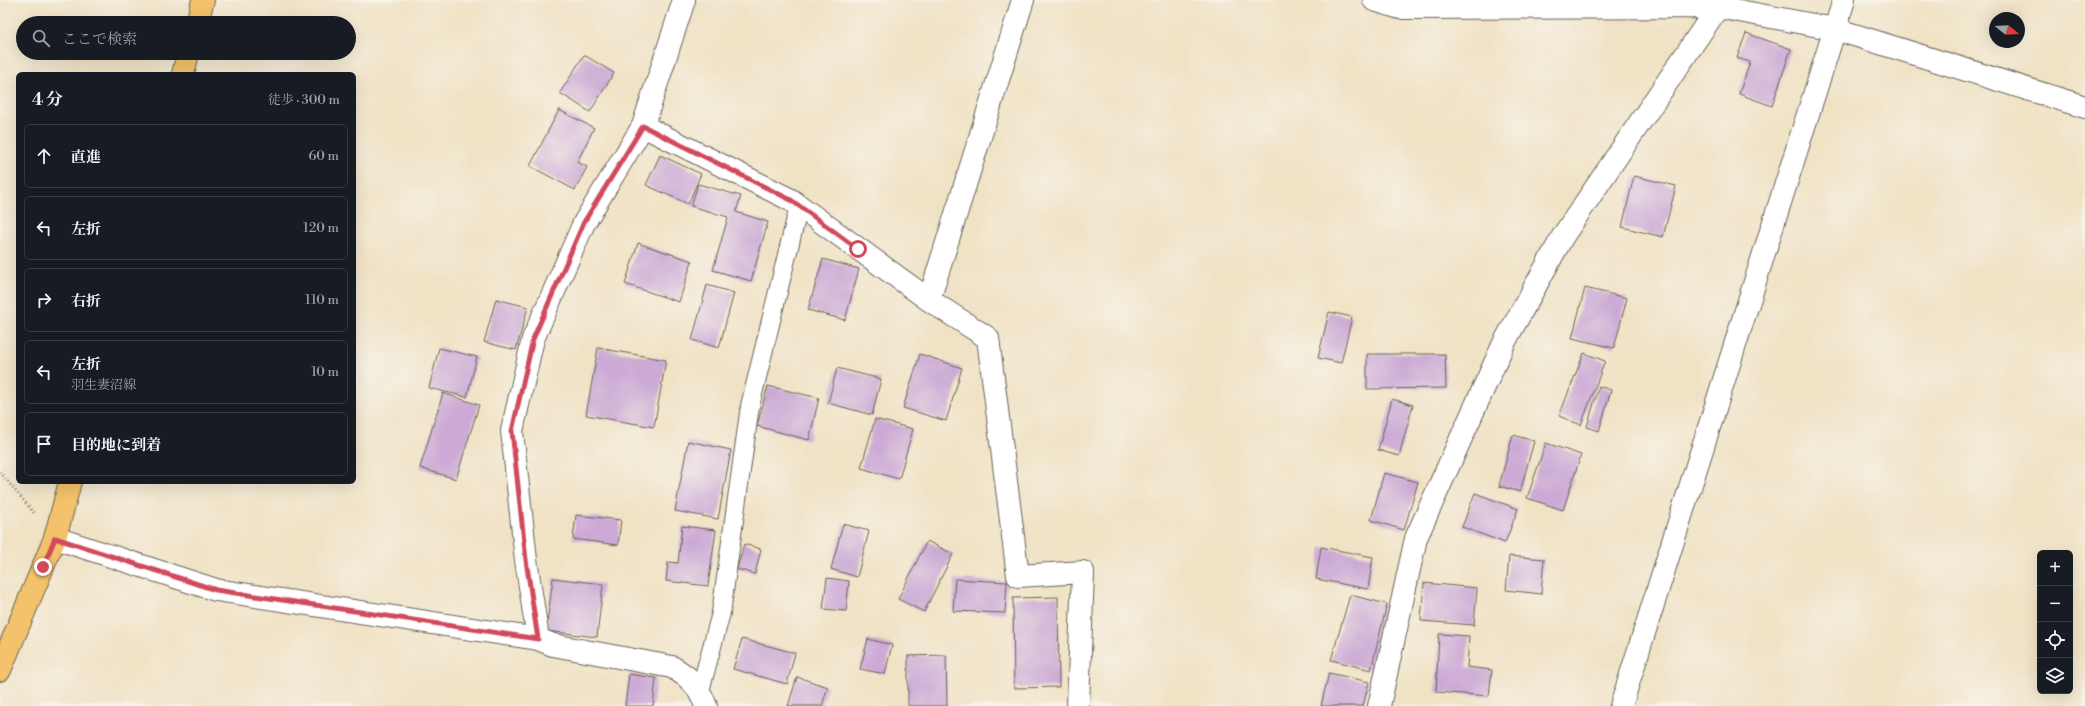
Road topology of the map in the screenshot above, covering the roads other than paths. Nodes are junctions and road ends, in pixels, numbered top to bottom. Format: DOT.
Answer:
graph roads {
  1 [pos="203,0"];
  2 [pos="684,0"];
  3 [pos="1023,0"];
  4 [pos="1374,0"];
  5 [pos="1844,0"];
  6 [pos="1718,7"];
  7 [pos="199,16"];
  8 [pos="1835,29"];
  9 [pos="186,60"];
  10 [pos="183,72"];
  11 [pos="2085,107"];
  12 [pos="643,126"];
  13 [pos="799,206"];
  14 [pos="929,300"];
  15 [pos="69,484"];
  16 [pos="55,538"];
  17 [pos="538,639"];
  18 [pos="0,670"];
  19 [pos="703,698"];
  20 [pos="1078,706"];
  21 [pos="1379,706"];
  22 [pos="1621,706"];
  1 -- 7 [label="main road"];
  2 -- 12 [label="street"];
  3 -- 14 [label="street"];
  4 -- 6 [label="street"];
  5 -- 8 [label="street"];
  6 -- 8 [label="street"];
  6 -- 21 [label="street"];
  8 -- 11 [label="street"];
  8 -- 22 [label="street"];
  9 -- 10 [label="main road"];
  12 -- 13 [label="street"];
  12 -- 17 [label="street"];
  13 -- 14 [label="street"];
  13 -- 19 [label="lane"];
  14 -- 20 [label="street"];
  15 -- 16 [label="main road"];
  16 -- 17 [label="street"];
  16 -- 18 [label="main road"];
  17 -- 19 [label="street"];
}
